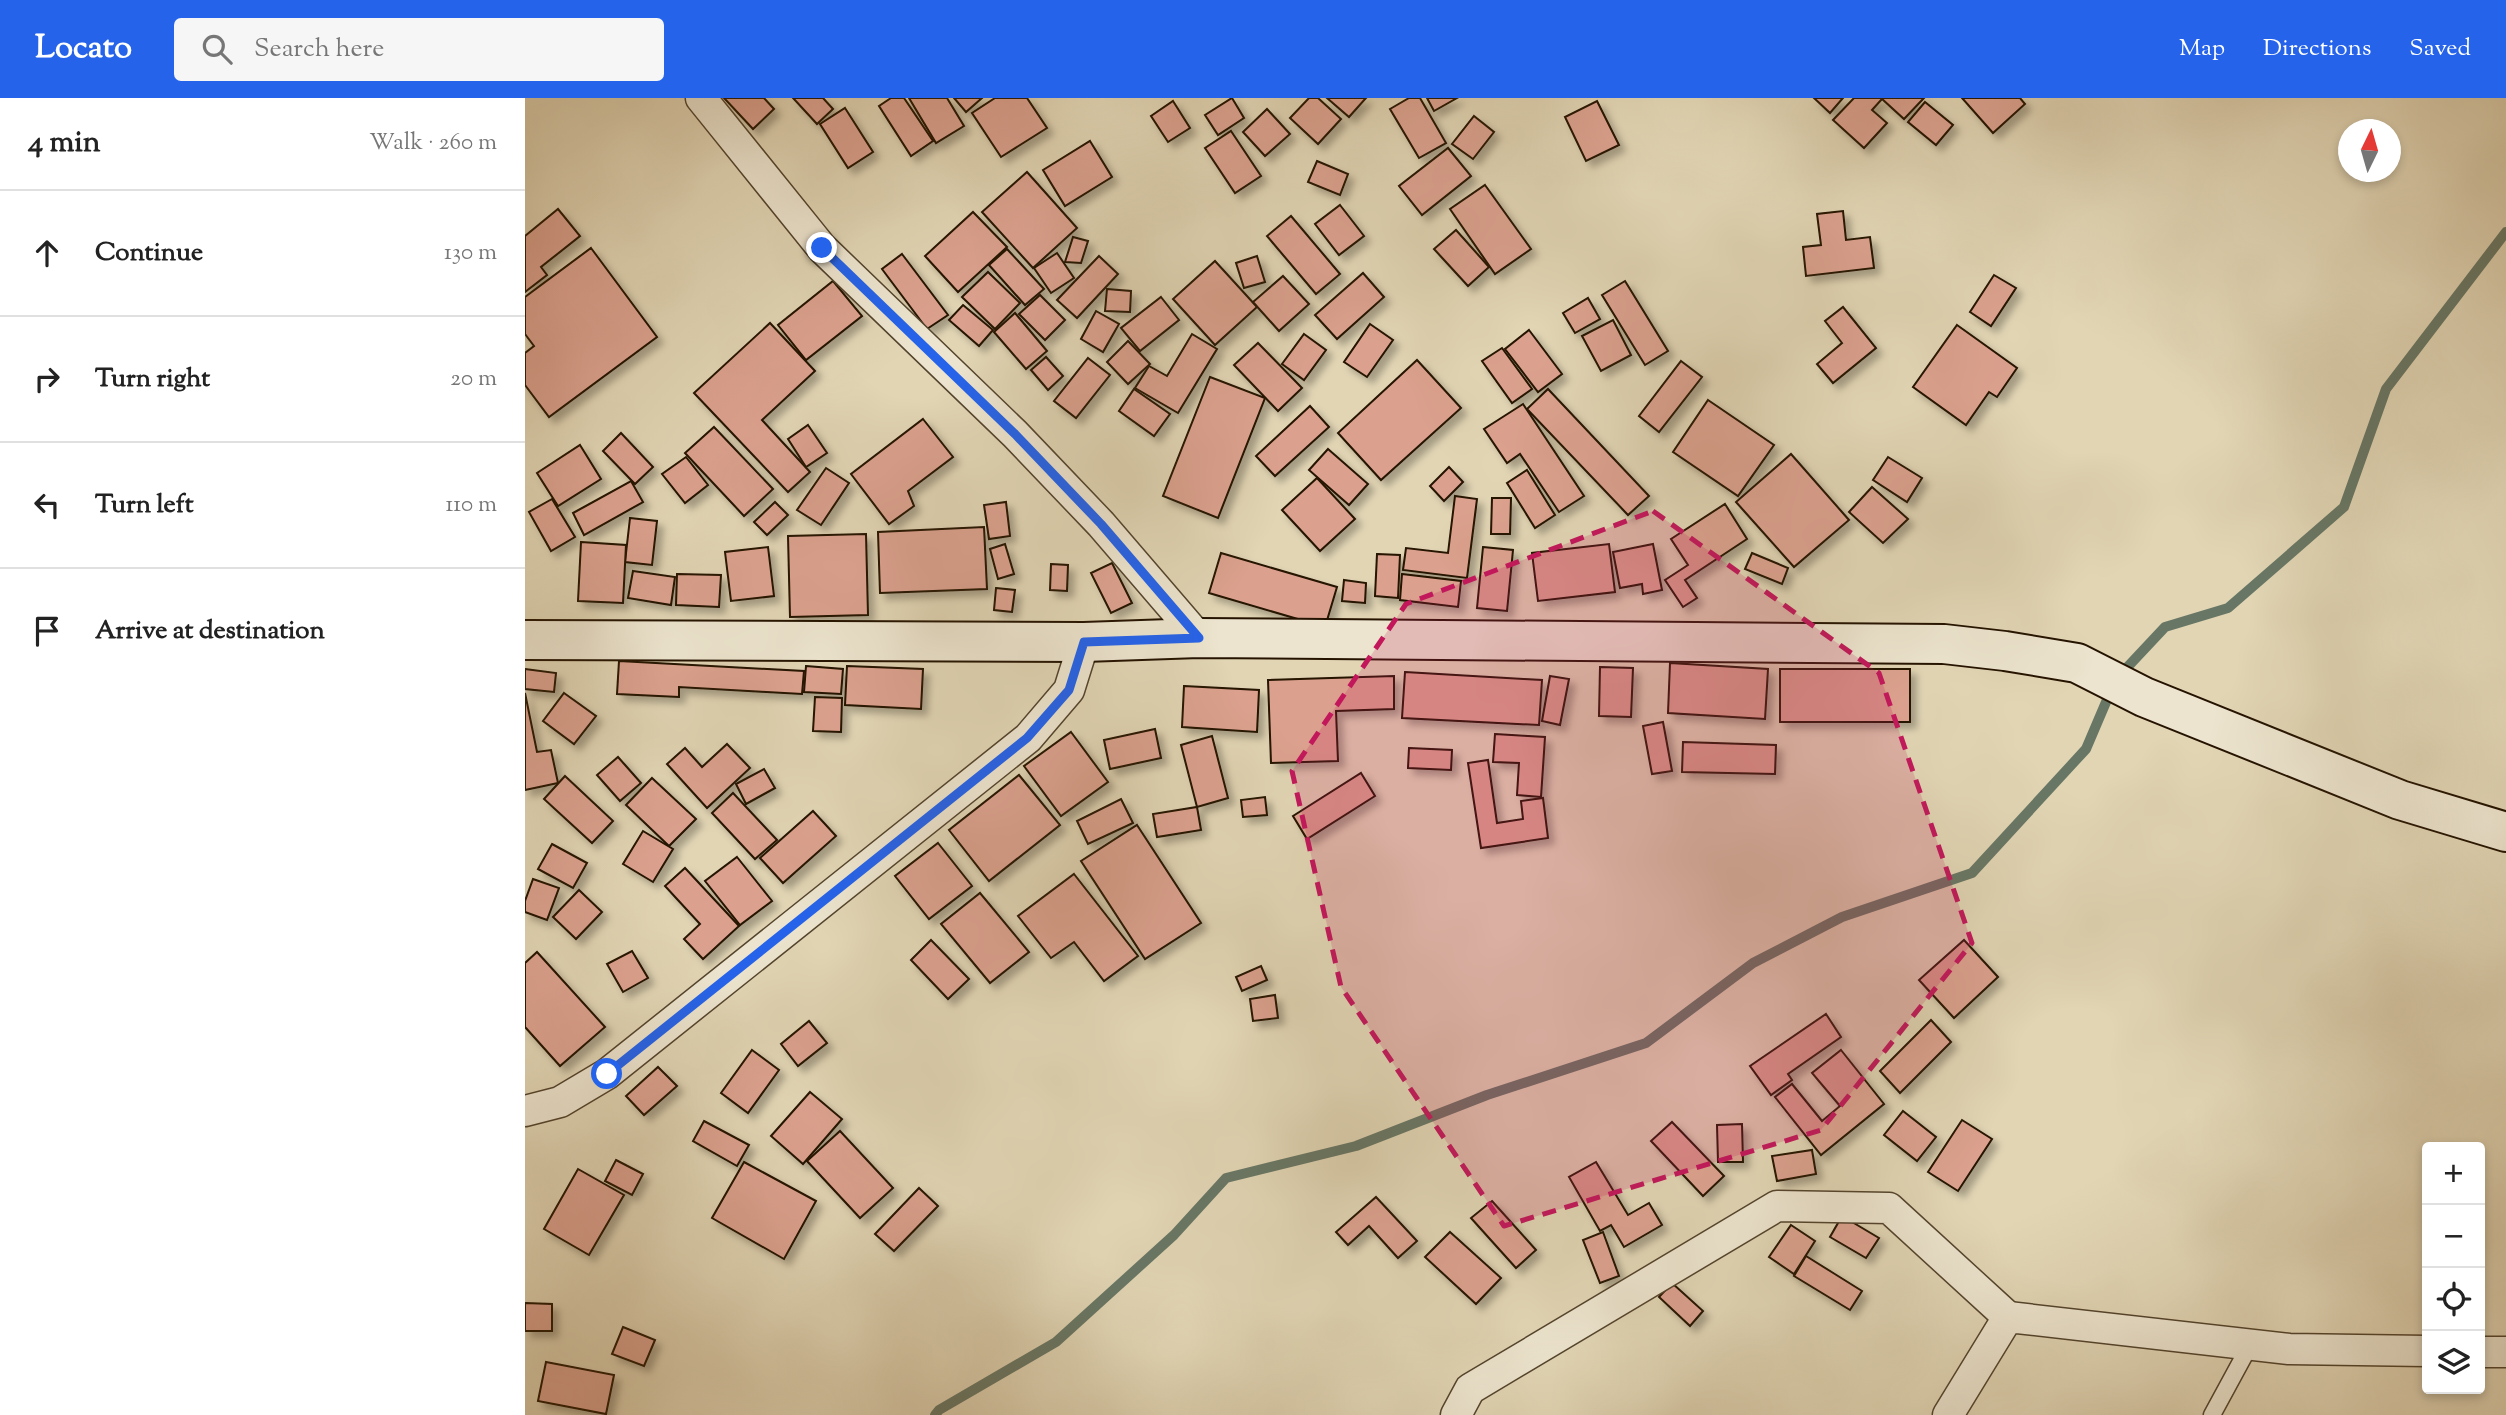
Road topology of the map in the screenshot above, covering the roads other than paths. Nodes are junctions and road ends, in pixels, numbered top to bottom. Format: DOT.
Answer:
graph roads {
  1 [pos="701,98"];
  2 [pos="1199,638"];
  3 [pos="525,640"];
  4 [pos="1084,642"];
  5 [pos="2506,832"];
  6 [pos="525,1111"];
  7 [pos="2008,1317"];
  8 [pos="2250,1345"];
  9 [pos="2422,1351"];
  10 [pos="2485,1352"];
  11 [pos="2506,1352"];
  12 [pos="1456,1415"];
  13 [pos="1948,1415"];
  14 [pos="2212,1415"];
  1 -- 2 [label="street"];
  2 -- 4 [label="main road"];
  2 -- 5 [label="main road"];
  3 -- 4 [label="main road"];
  4 -- 6 [label="street"];
  7 -- 8 [label="street"];
  7 -- 12 [label="street"];
  7 -- 13 [label="street"];
  8 -- 9 [label="street"];
  8 -- 14 [label="lane"];
  10 -- 11 [label="street"];
}
